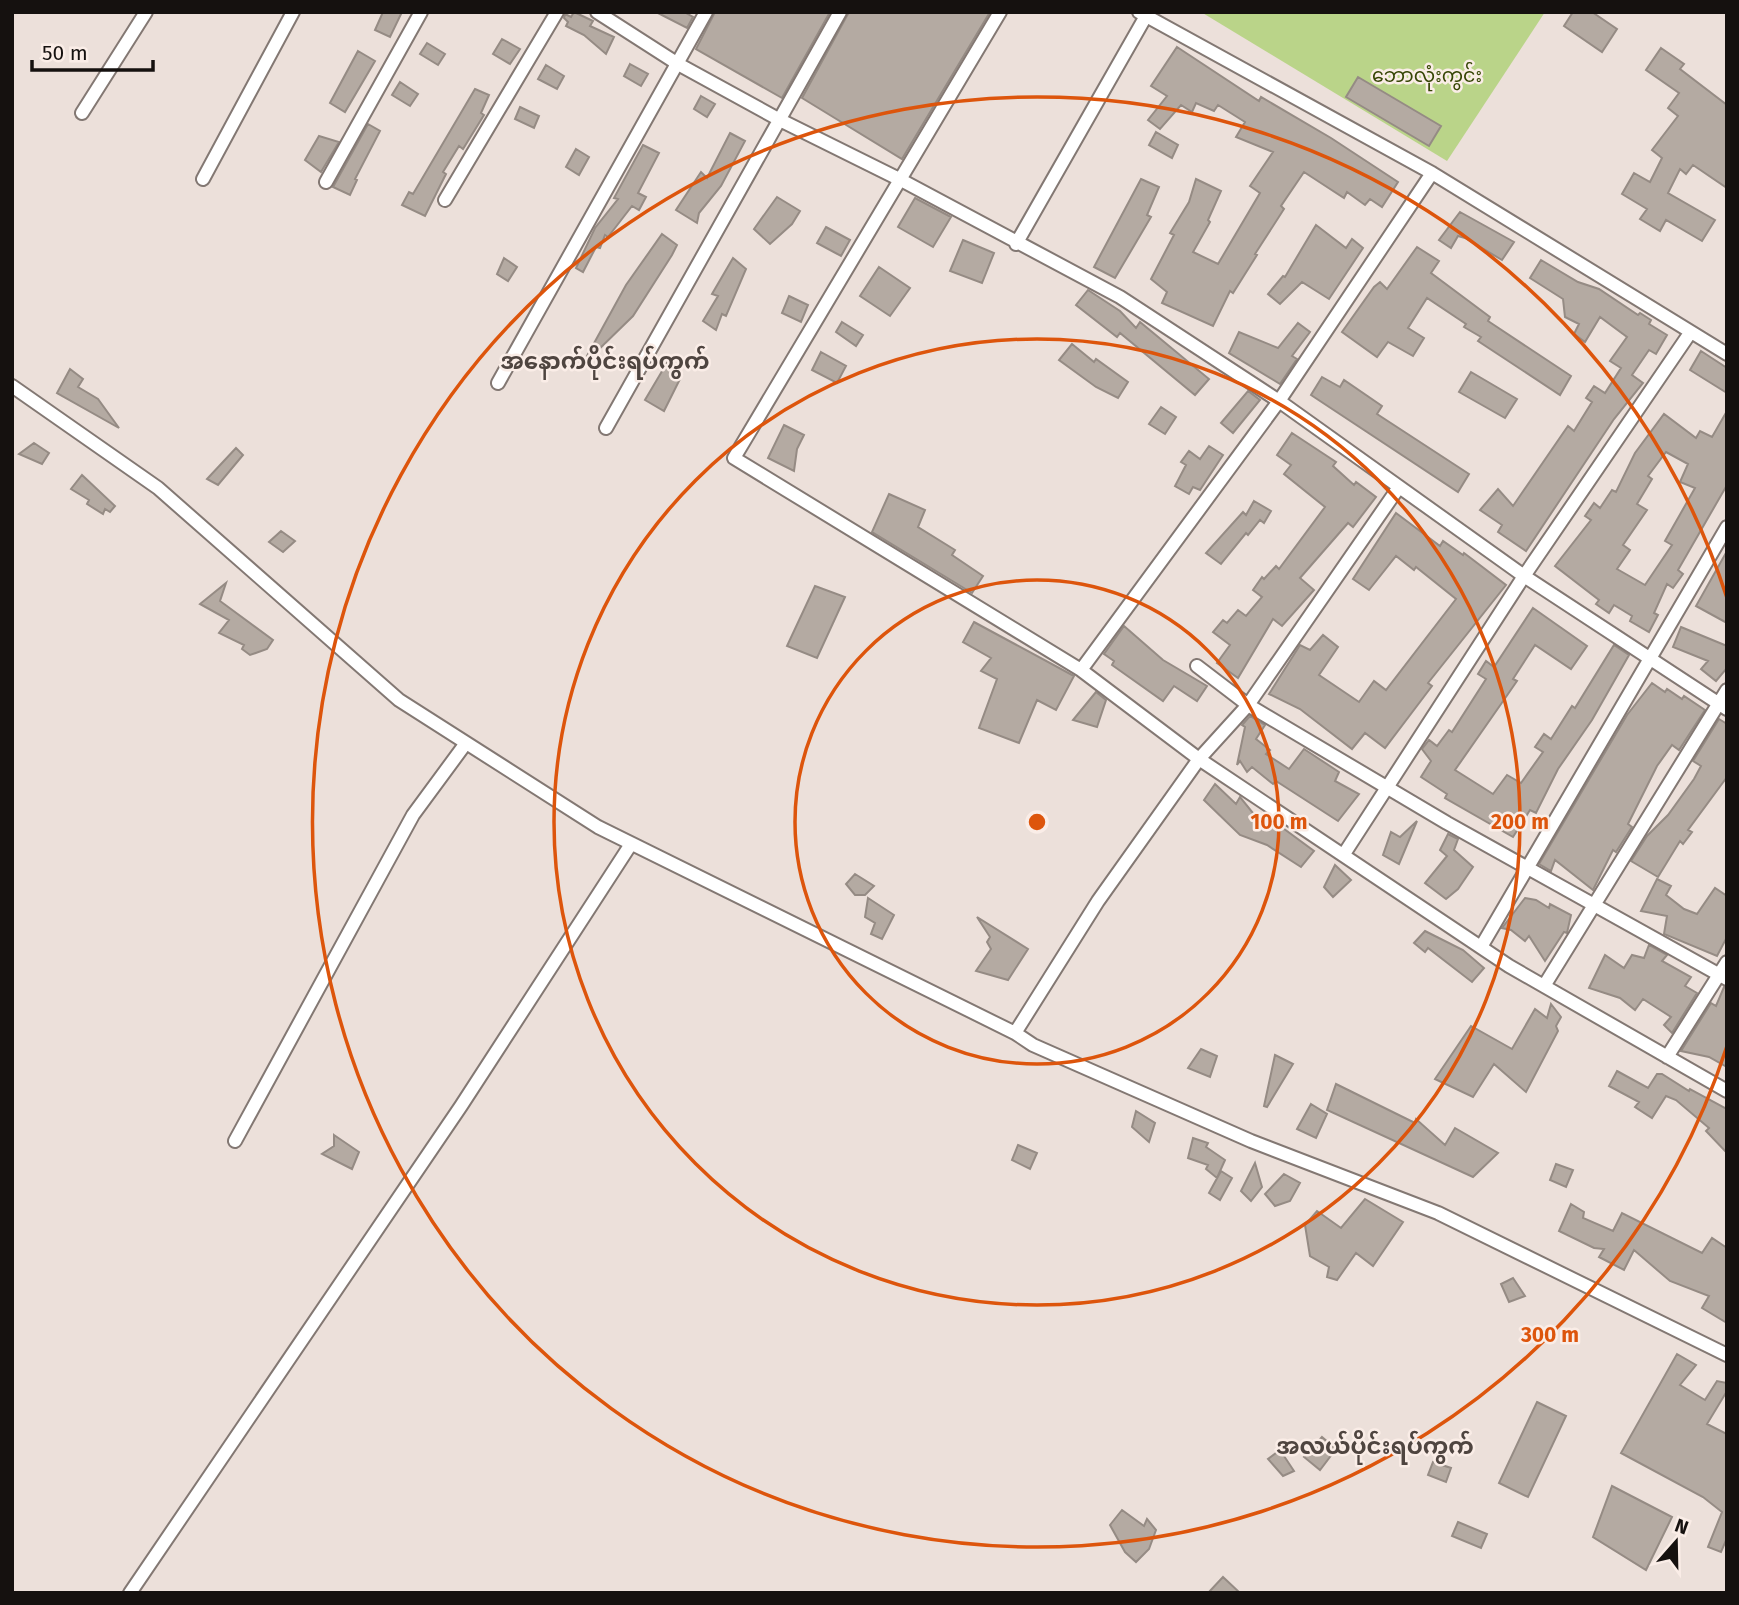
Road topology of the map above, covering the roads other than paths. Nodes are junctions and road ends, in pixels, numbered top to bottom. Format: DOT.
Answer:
graph roads {
  1 [pos="146,12"];
  2 [pos="293,12"];
  3 [pos="421,12"];
  4 [pos="557,12"];
  5 [pos="597,12"];
  6 [pos="706,12"];
  7 [pos="841,12"];
  8 [pos="1000,12"];
  9 [pos="1143,14"];
  10 [pos="678,64"];
  11 [pos="82,113"];
  12 [pos="780,120"];
  13 [pos="1432,173"];
  14 [pos="203,179"];
  15 [pos="901,180"];
  16 [pos="326,182"];
  17 [pos="445,200"];
  18 [pos="1016,244"];
  19 [pos="1690,333"];
  20 [pos="1727,354"];
  21 [pos="498,383"];
  22 [pos="12,386"];
  23 [pos="1279,401"];
  24 [pos="606,428"];
  25 [pos="1399,487"];
  26 [pos="1727,527"];
  27 [pos="1524,576"];
  28 [pos="1649,660"];
  29 [pos="1197,666"];
  30 [pos="1081,670"];
  31 [pos="1727,690"];
  32 [pos="1248,705"];
  33 [pos="1722,706"];
  34 [pos="466,743"];
  35 [pos="1199,760"];
  36 [pos="1388,787"];
  37 [pos="631,844"];
  38 [pos="1344,854"];
  39 [pos="1528,868"];
  40 [pos="1593,906"];
  41 [pos="1481,947"];
  42 [pos="1727,962"];
  43 [pos="1723,976"];
  44 [pos="1544,986"];
  45 [pos="1015,1033"];
  46 [pos="1667,1057"];
  47 [pos="1727,1091"];
  48 [pos="235,1141"];
  49 [pos="1727,1355"];
  50 [pos="130,1593"];
  1 -- 11 [label="street"];
  2 -- 14 [label="street"];
  3 -- 16 [label="street"];
  4 -- 17 [label="street"];
  5 -- 10 [label="street"];
  6 -- 10 [label="street"];
  7 -- 12 [label="street"];
  8 -- 15 [label="street"];
  9 -- 13 [label="street"];
  9 -- 18 [label="street"];
  10 -- 12 [label="street"];
  10 -- 21 [label="street"];
  12 -- 15 [label="street"];
  12 -- 24 [label="street"];
  13 -- 19 [label="street"];
  13 -- 23 [label="street"];
  15 -- 18 [label="street"];
  15 -- 30 [label="street"];
  18 -- 23 [label="street"];
  19 -- 20 [label="street"];
  19 -- 27 [label="street"];
  22 -- 34 [label="street"];
  23 -- 25 [label="street"];
  23 -- 30 [label="street"];
  25 -- 27 [label="street"];
  25 -- 32 [label="street"];
  26 -- 28 [label="street"];
  27 -- 28 [label="street"];
  27 -- 36 [label="street"];
  28 -- 33 [label="street"];
  28 -- 39 [label="street"];
  29 -- 32 [label="street"];
  30 -- 35 [label="street"];
  31 -- 33 [label="street"];
  32 -- 35 [label="street"];
  32 -- 36 [label="street"];
  33 -- 40 [label="street"];
  34 -- 37 [label="street"];
  34 -- 48 [label="street"];
  35 -- 38 [label="street"];
  35 -- 45 [label="street"];
  36 -- 38 [label="street"];
  36 -- 39 [label="street"];
  37 -- 45 [label="street"];
  37 -- 50 [label="street"];
  38 -- 41 [label="street"];
  39 -- 40 [label="street"];
  39 -- 41 [label="street"];
  40 -- 43 [label="street"];
  40 -- 44 [label="street"];
  41 -- 44 [label="street"];
  42 -- 43 [label="street"];
  43 -- 46 [label="street"];
  44 -- 46 [label="street"];
  45 -- 49 [label="street"];
  46 -- 47 [label="street"];
}
